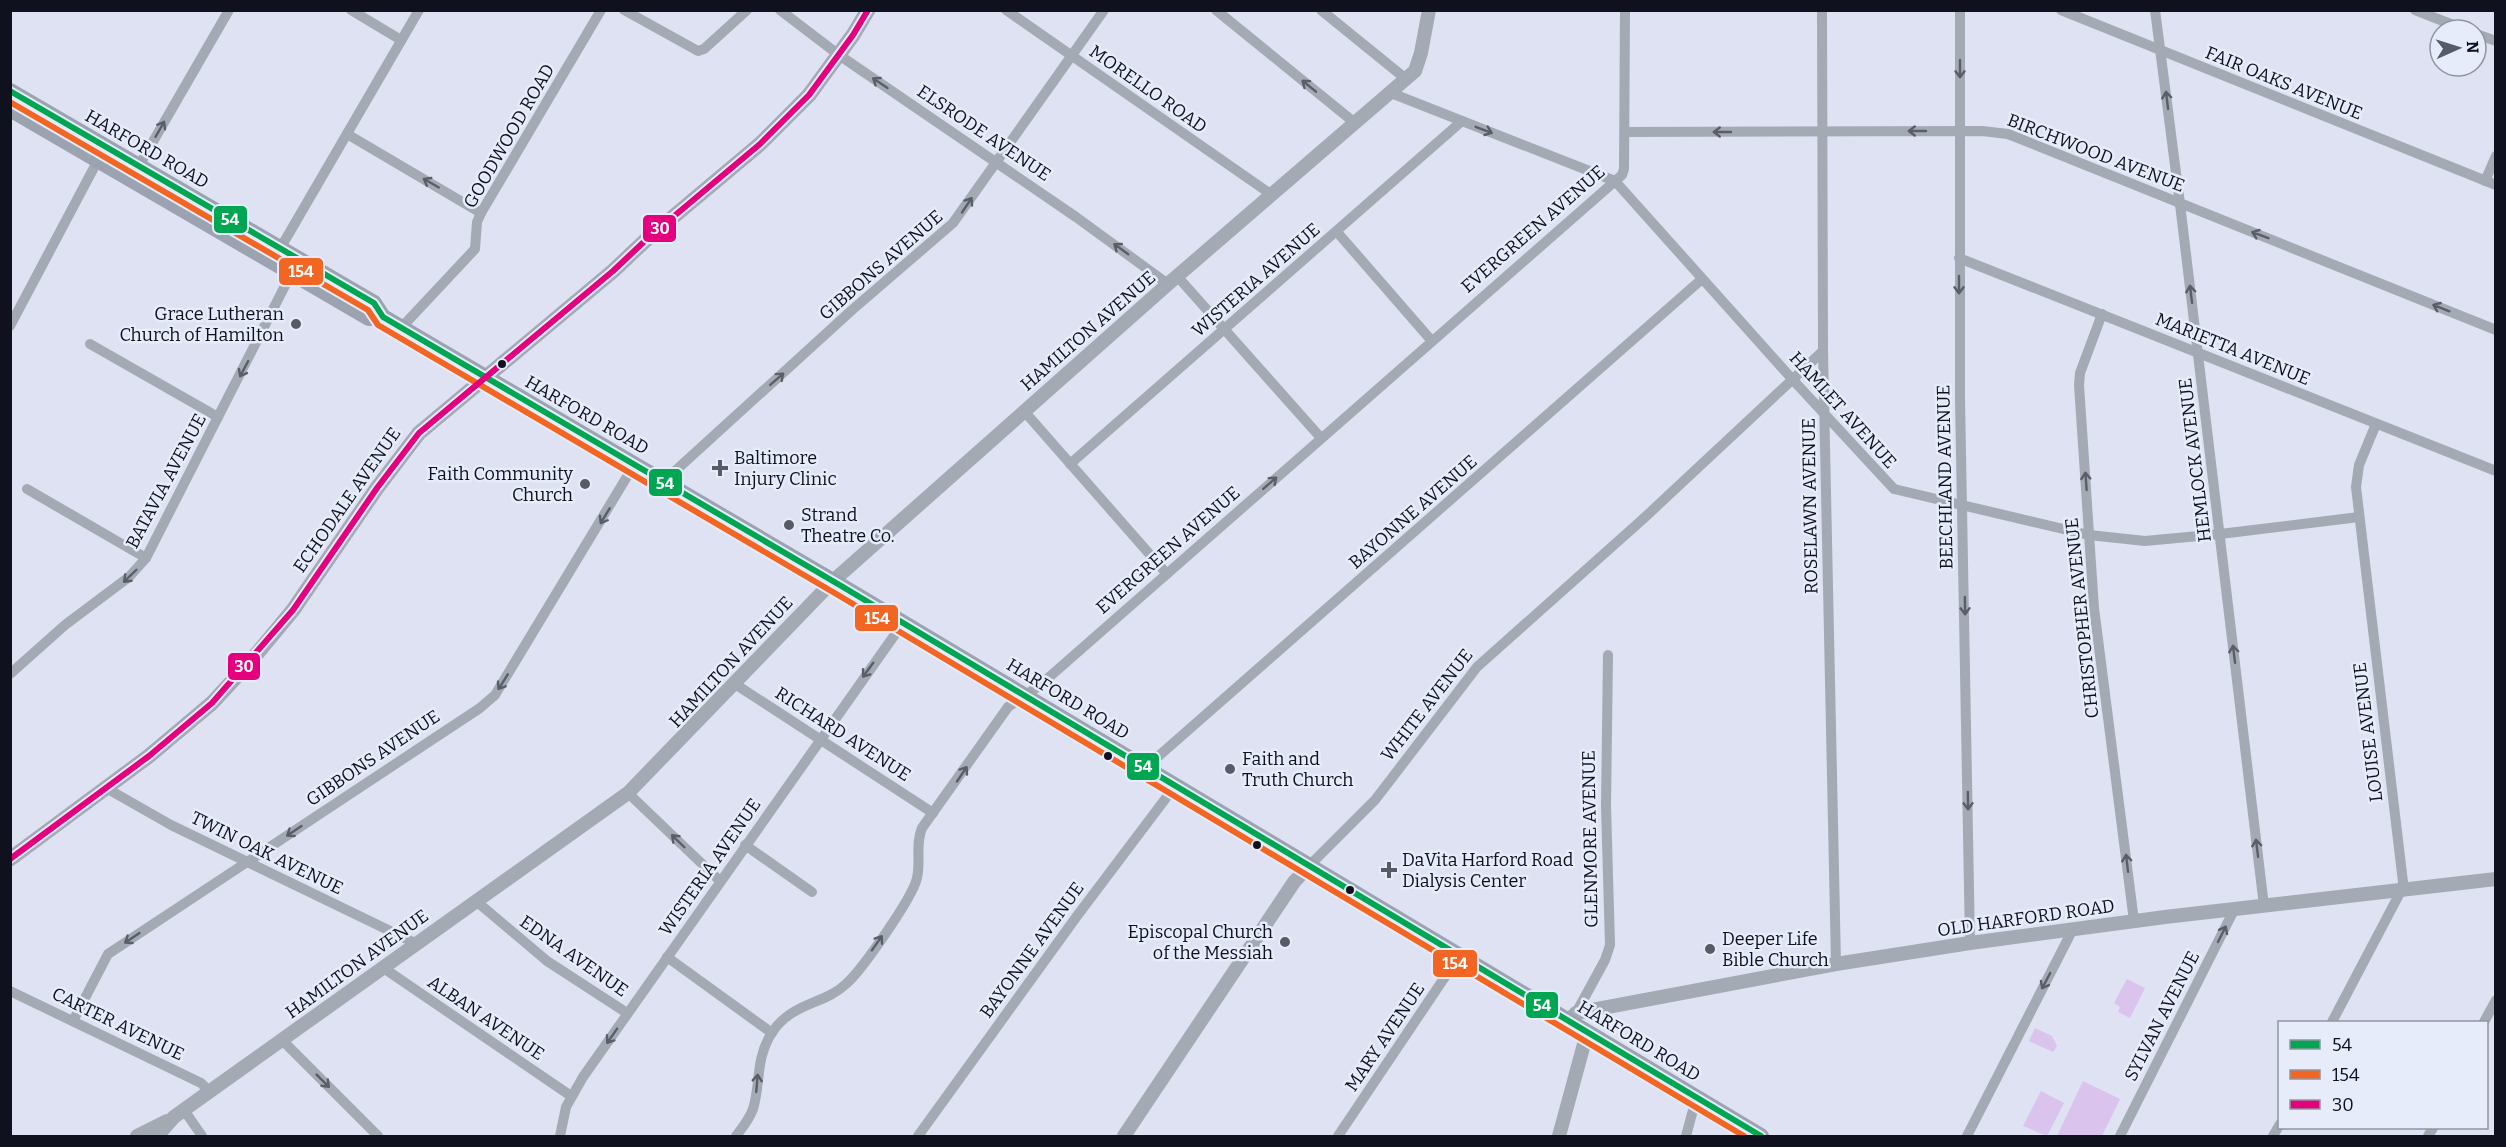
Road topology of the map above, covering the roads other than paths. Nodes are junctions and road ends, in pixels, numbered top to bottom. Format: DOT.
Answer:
graph roads {
  1 [pos="229,10"];
  2 [pos="351,10"];
  3 [pos="419,10"];
  4 [pos="600,10"];
  5 [pos="624,10"];
  6 [pos="747,10"];
  7 [pos="780,10"];
  8 [pos="868,10"];
  9 [pos="1006,10"];
  10 [pos="1104,10"];
  11 [pos="1216,10"];
  12 [pos="1321,10"];
  13 [pos="1429,10"];
  14 [pos="1625,10"];
  15 [pos="1822,10"];
  16 [pos="1960,10"];
  17 [pos="2061,10"];
  18 [pos="2155,10"];
  19 [pos="2415,10"];
  20 [pos="2435,18"];
  21 [pos="401,40"];
  22 [pos="2161,52"];
  23 [pos="839,55"];
  24 [pos="1071,56"];
  25 [pos="1406,79"];
  26 [pos="10,91"];
  27 [pos="1390,93"];
  28 [pos="10,109"];
  29 [pos="1462,121"];
  30 [pos="1355,123"];
  31 [pos="1959,131"];
  32 [pos="1624,132"];
  33 [pos="1822,132"];
  34 [pos="347,134"];
  35 [pos="2496,156"];
  36 [pos="98,160"];
  37 [pos="998,163"];
  38 [pos="135,173"];
  39 [pos="1615,181"];
  40 [pos="2490,183"];
  41 [pos="1272,195"];
  42 [pos="2180,204"];
  43 [pos="481,213"];
  44 [pos="1337,232"];
  45 [pos="276,256"];
  46 [pos="1959,258"];
  47 [pos="295,266"];
  48 [pos="1702,279"];
  49 [pos="1173,280"];
  50 [pos="2102,314"];
  51 [pos="10,326"];
  52 [pos="401,328"];
  53 [pos="1224,330"];
  54 [pos="2496,330"];
  55 [pos="1431,340"];
  56 [pos="90,344"];
  57 [pos="1823,351"];
  58 [pos="2198,353"];
  59 [pos="485,377"];
  60 [pos="1793,381"];
  61 [pos="1024,411"];
  62 [pos="1826,416"];
  63 [pos="218,417"];
  64 [pos="2376,424"];
  65 [pos="1321,438"];
  66 [pos="1070,464"];
  67 [pos="634,465"];
  68 [pos="2496,471"];
  69 [pos="663,482"];
  70 [pos="27,489"];
  71 [pos="1962,504"];
  72 [pos="2359,517"];
  73 [pos="2220,534"];
  74 [pos="2089,535"];
  75 [pos="146,558"];
  76 [pos="1167,574"];
  77 [pos="833,581"];
  78 [pos="903,622"];
  79 [pos="1608,655"];
  80 [pos="10,674"];
  81 [pos="735,684"];
  82 [pos="1024,696"];
  83 [pos="819,739"];
  84 [pos="1145,768"];
  85 [pos="1174,786"];
  86 [pos="106,788"];
  87 [pos="628,793"];
  88 [pos="933,813"];
  89 [pos="745,845"];
  90 [pos="10,859"];
  91 [pos="247,862"];
  92 [pos="1309,866"];
  93 [pos="2496,879"];
  94 [pos="720,881"];
  95 [pos="2402,889"];
  96 [pos="812,892"];
  97 [pos="476,901"];
  98 [pos="2265,906"];
  99 [pos="2234,910"];
  100 [pos="2134,921"];
  101 [pos="2073,929"];
  102 [pos="1970,943"];
  103 [pos="415,944"];
  104 [pos="1459,956"];
  105 [pos="667,957"];
  106 [pos="1836,964"];
  107 [pos="382,968"];
  108 [pos="10,991"];
  109 [pos="2496,1000"];
  110 [pos="627,1013"];
  111 [pos="1572,1017"];
  112 [pos="73,1021"];
  113 [pos="2332,1021"];
  114 [pos="2485,1021"];
  115 [pos="772,1033"];
  116 [pos="1587,1033"];
  117 [pos="282,1040"];
  118 [pos="209,1091"];
  119 [pos="571,1096"];
  120 [pos="1696,1099"];
  121 [pos="179,1114"];
  122 [pos="137,1137"];
  123 [pos="157,1137"];
  124 [pos="202,1137"];
  125 [pos="378,1137"];
  126 [pos="560,1137"];
  127 [pos="736,1137"];
  128 [pos="918,1137"];
  129 [pos="1124,1137"];
  130 [pos="1338,1137"];
  131 [pos="1558,1137"];
  132 [pos="1686,1137"];
  133 [pos="1761,1137"];
  134 [pos="1967,1137"];
  135 [pos="2120,1137"];
  38 -- 1 [label="street, one-way"];
  2 -- 21 [label="street"];
  3 -- 21 [label="street"];
  4 -- 43 [label="street, GOODWOOD ROAD"];
  5 -- 6 [label="street"];
  7 -- 23 [label="street, ELSRODE AVENUE"];
  8 -- 23 [label="main road, ECHODALE AVENUE"];
  9 -- 24 [label="street, MORELLO ROAD"];
  10 -- 24 [label="street, GIBBONS AVENUE"];
  30 -- 11 [label="street, one-way"];
  12 -- 25 [label="street"];
  13 -- 25 [label="street, HAMILTON AVENUE"];
  14 -- 32 [label="street, EVERGREEN AVENUE"];
  15 -- 33 [label="street, ROSELAWN AVENUE"];
  16 -- 31 [label="street, BEECHLAND AVENUE, one-way"];
  17 -- 22 [label="street, FAIR OAKS AVENUE"];
  18 -- 22 [label="street, HEMLOCK AVENUE"];
  19 -- 20 [label="street"];
  21 -- 34 [label="street"];
  22 -- 40 [label="street, FAIR OAKS AVENUE"];
  42 -- 22 [label="street, HEMLOCK AVENUE, one-way"];
  37 -- 23 [label="street, ELSRODE AVENUE, one-way"];
  23 -- 59 [label="main road, ECHODALE AVENUE"];
  24 -- 37 [label="street, GIBBONS AVENUE"];
  24 -- 41 [label="street, MORELLO ROAD"];
  25 -- 27 [label="street, HAMILTON AVENUE"];
  26 -- 38 [label="main road, HARFORD ROAD"];
  27 -- 29 [label="street, HAMLET AVENUE"];
  27 -- 30 [label="street, HAMILTON AVENUE"];
  28 -- 36 [label="main road, HARFORD ROAD"];
  29 -- 39 [label="street, HAMLET AVENUE, one-way"];
  29 -- 44 [label="street, WISTERIA AVENUE"];
  30 -- 41 [label="street, HAMILTON AVENUE"];
  31 -- 33 [label="street, BIRCHWOOD AVENUE, one-way"];
  31 -- 42 [label="street, BIRCHWOOD AVENUE"];
  31 -- 46 [label="street, BEECHLAND AVENUE"];
  33 -- 32 [label="street, BIRCHWOOD AVENUE, one-way"];
  32 -- 39 [label="street, EVERGREEN AVENUE"];
  33 -- 57 [label="street, ROSELAWN AVENUE"];
  43 -- 34 [label="street, one-way"];
  34 -- 45 [label="street"];
  35 -- 40 [label="street"];
  36 -- 38 [label="main road, HARFORD ROAD"];
  36 -- 51 [label="street"];
  49 -- 37 [label="street, ELSRODE AVENUE, one-way"];
  69 -- 37 [label="street, GIBBONS AVENUE, one-way"];
  38 -- 45 [label="main road, HARFORD ROAD"];
  39 -- 48 [label="street, HAMLET AVENUE"];
  39 -- 55 [label="street, EVERGREEN AVENUE"];
  41 -- 49 [label="street, HAMILTON AVENUE"];
  54 -- 42 [label="street, BIRCHWOOD AVENUE, one-way"];
  58 -- 42 [label="street, HEMLOCK AVENUE, one-way"];
  43 -- 52 [label="street, GOODWOOD ROAD"];
  44 -- 53 [label="street, WISTERIA AVENUE"];
  44 -- 55 [label="street"];
  45 -- 47 [label="main road, HARFORD ROAD"];
  46 -- 50 [label="street, MARIETTA AVENUE"];
  46 -- 71 [label="street, BEECHLAND AVENUE, one-way"];
  47 -- 52 [label="main road, HARFORD ROAD"];
  47 -- 63 [label="street, BATAVIA AVENUE, one-way"];
  48 -- 60 [label="street, HAMLET AVENUE"];
  48 -- 84 [label="street, BAYONNE AVENUE"];
  49 -- 53 [label="street, ELSRODE AVENUE"];
  49 -- 61 [label="street, HAMILTON AVENUE"];
  50 -- 58 [label="street, MARIETTA AVENUE"];
  74 -- 50 [label="street, CHRISTOPHER AVENUE, one-way"];
  52 -- 59 [label="main road, HARFORD ROAD"];
  53 -- 65 [label="street, ELSRODE AVENUE"];
  53 -- 66 [label="street, WISTERIA AVENUE"];
  55 -- 65 [label="street, EVERGREEN AVENUE"];
  56 -- 63 [label="street"];
  57 -- 60 [label="street, WHITE AVENUE"];
  57 -- 62 [label="street, ROSELAWN AVENUE"];
  58 -- 64 [label="street, MARIETTA AVENUE"];
  58 -- 73 [label="street, HEMLOCK AVENUE"];
  59 -- 67 [label="main road, HARFORD ROAD"];
  59 -- 86 [label="main road, ECHODALE AVENUE"];
  60 -- 62 [label="street, HAMLET AVENUE"];
  60 -- 92 [label="street, WHITE AVENUE"];
  61 -- 66 [label="street"];
  61 -- 77 [label="street, HAMILTON AVENUE"];
  62 -- 71 [label="street, HAMLET AVENUE"];
  62 -- 106 [label="street, ROSELAWN AVENUE"];
  63 -- 75 [label="street, BATAVIA AVENUE"];
  64 -- 68 [label="street, MARIETTA AVENUE"];
  64 -- 72 [label="street, LOUISE AVENUE"];
  76 -- 65 [label="street, EVERGREEN AVENUE, one-way"];
  66 -- 76 [label="street"];
  67 -- 69 [label="main road, HARFORD ROAD"];
  67 -- 91 [label="street, GIBBONS AVENUE, one-way"];
  69 -- 77 [label="main road, HARFORD ROAD"];
  70 -- 75 [label="street"];
  71 -- 74 [label="street, HAMLET AVENUE"];
  71 -- 102 [label="street, BEECHLAND AVENUE, one-way"];
  72 -- 73 [label="street, HAMLET AVENUE"];
  72 -- 95 [label="street, LOUISE AVENUE"];
  73 -- 74 [label="street, HAMLET AVENUE"];
  98 -- 73 [label="street, HEMLOCK AVENUE, one-way"];
  100 -- 74 [label="street, CHRISTOPHER AVENUE, one-way"];
  75 -- 80 [label="street, BATAVIA AVENUE, one-way"];
  76 -- 82 [label="street, EVERGREEN AVENUE"];
  77 -- 78 [label="main road, HARFORD ROAD"];
  77 -- 81 [label="street, HAMILTON AVENUE"];
  78 -- 82 [label="main road, HARFORD ROAD"];
  78 -- 83 [label="street, WISTERIA AVENUE, one-way"];
  79 -- 111 [label="street, GLENMORE AVENUE"];
  81 -- 83 [label="street, RICHARD AVENUE"];
  81 -- 87 [label="street, HAMILTON AVENUE"];
  82 -- 84 [label="main road, HARFORD ROAD"];
  88 -- 82 [label="street, EVERGREEN AVENUE, one-way"];
  83 -- 88 [label="street, RICHARD AVENUE"];
  83 -- 89 [label="street, WISTERIA AVENUE"];
  84 -- 85 [label="main road, HARFORD ROAD"];
  85 -- 92 [label="main road, HARFORD ROAD"];
  85 -- 128 [label="street, BAYONNE AVENUE"];
  86 -- 90 [label="main road, ECHODALE AVENUE"];
  86 -- 91 [label="street, TWIN OAK AVENUE"];
  94 -- 87 [label="street, one-way"];
  87 -- 97 [label="street, HAMILTON AVENUE"];
  115 -- 88 [label="street, EVERGREEN AVENUE, one-way"];
  89 -- 94 [label="street, WISTERIA AVENUE"];
  89 -- 96 [label="street"];
  91 -- 103 [label="street, TWIN OAK AVENUE"];
  91 -- 112 [label="street, GIBBONS AVENUE, one-way"];
  92 -- 104 [label="main road, HARFORD ROAD"];
  92 -- 129 [label="street, WHITE AVENUE"];
  93 -- 95 [label="street, OLD HARFORD ROAD"];
  94 -- 105 [label="street, WISTERIA AVENUE"];
  95 -- 98 [label="street, OLD HARFORD ROAD"];
  95 -- 113 [label="street"];
  97 -- 103 [label="street, HAMILTON AVENUE"];
  97 -- 110 [label="street, EDNA AVENUE"];
  98 -- 99 [label="street, OLD HARFORD ROAD"];
  99 -- 100 [label="street, OLD HARFORD ROAD"];
  135 -- 99 [label="street, SYLVAN AVENUE, one-way"];
  100 -- 101 [label="street, OLD HARFORD ROAD"];
  101 -- 102 [label="street, OLD HARFORD ROAD"];
  101 -- 134 [label="street, one-way"];
  102 -- 106 [label="street, OLD HARFORD ROAD"];
  103 -- 107 [label="street, HAMILTON AVENUE"];
  104 -- 111 [label="main road, HARFORD ROAD"];
  104 -- 130 [label="street, MARY AVENUE"];
  105 -- 110 [label="street, WISTERIA AVENUE"];
  105 -- 115 [label="street"];
  106 -- 111 [label="street, OLD HARFORD ROAD"];
  107 -- 117 [label="street, HAMILTON AVENUE"];
  107 -- 119 [label="street, ALBAN AVENUE"];
  108 -- 112 [label="street, CARTER AVENUE"];
  109 -- 114 [label="street"];
  110 -- 119 [label="street, WISTERIA AVENUE, one-way"];
  111 -- 116 [label="main road, HARFORD ROAD"];
  112 -- 118 [label="street, CARTER AVENUE"];
  127 -- 115 [label="street, EVERGREEN AVENUE, one-way"];
  116 -- 120 [label="main road, HARFORD ROAD"];
  116 -- 131 [label="street"];
  117 -- 118 [label="street, HAMILTON AVENUE"];
  117 -- 125 [label="street, one-way"];
  118 -- 121 [label="street, HAMILTON AVENUE"];
  119 -- 126 [label="street, WISTERIA AVENUE"];
  120 -- 132 [label="street"];
  120 -- 133 [label="main road, HARFORD ROAD"];
  121 -- 122 [label="street"];
  121 -- 123 [label="street, HAMILTON AVENUE"];
  121 -- 124 [label="street"];
}
